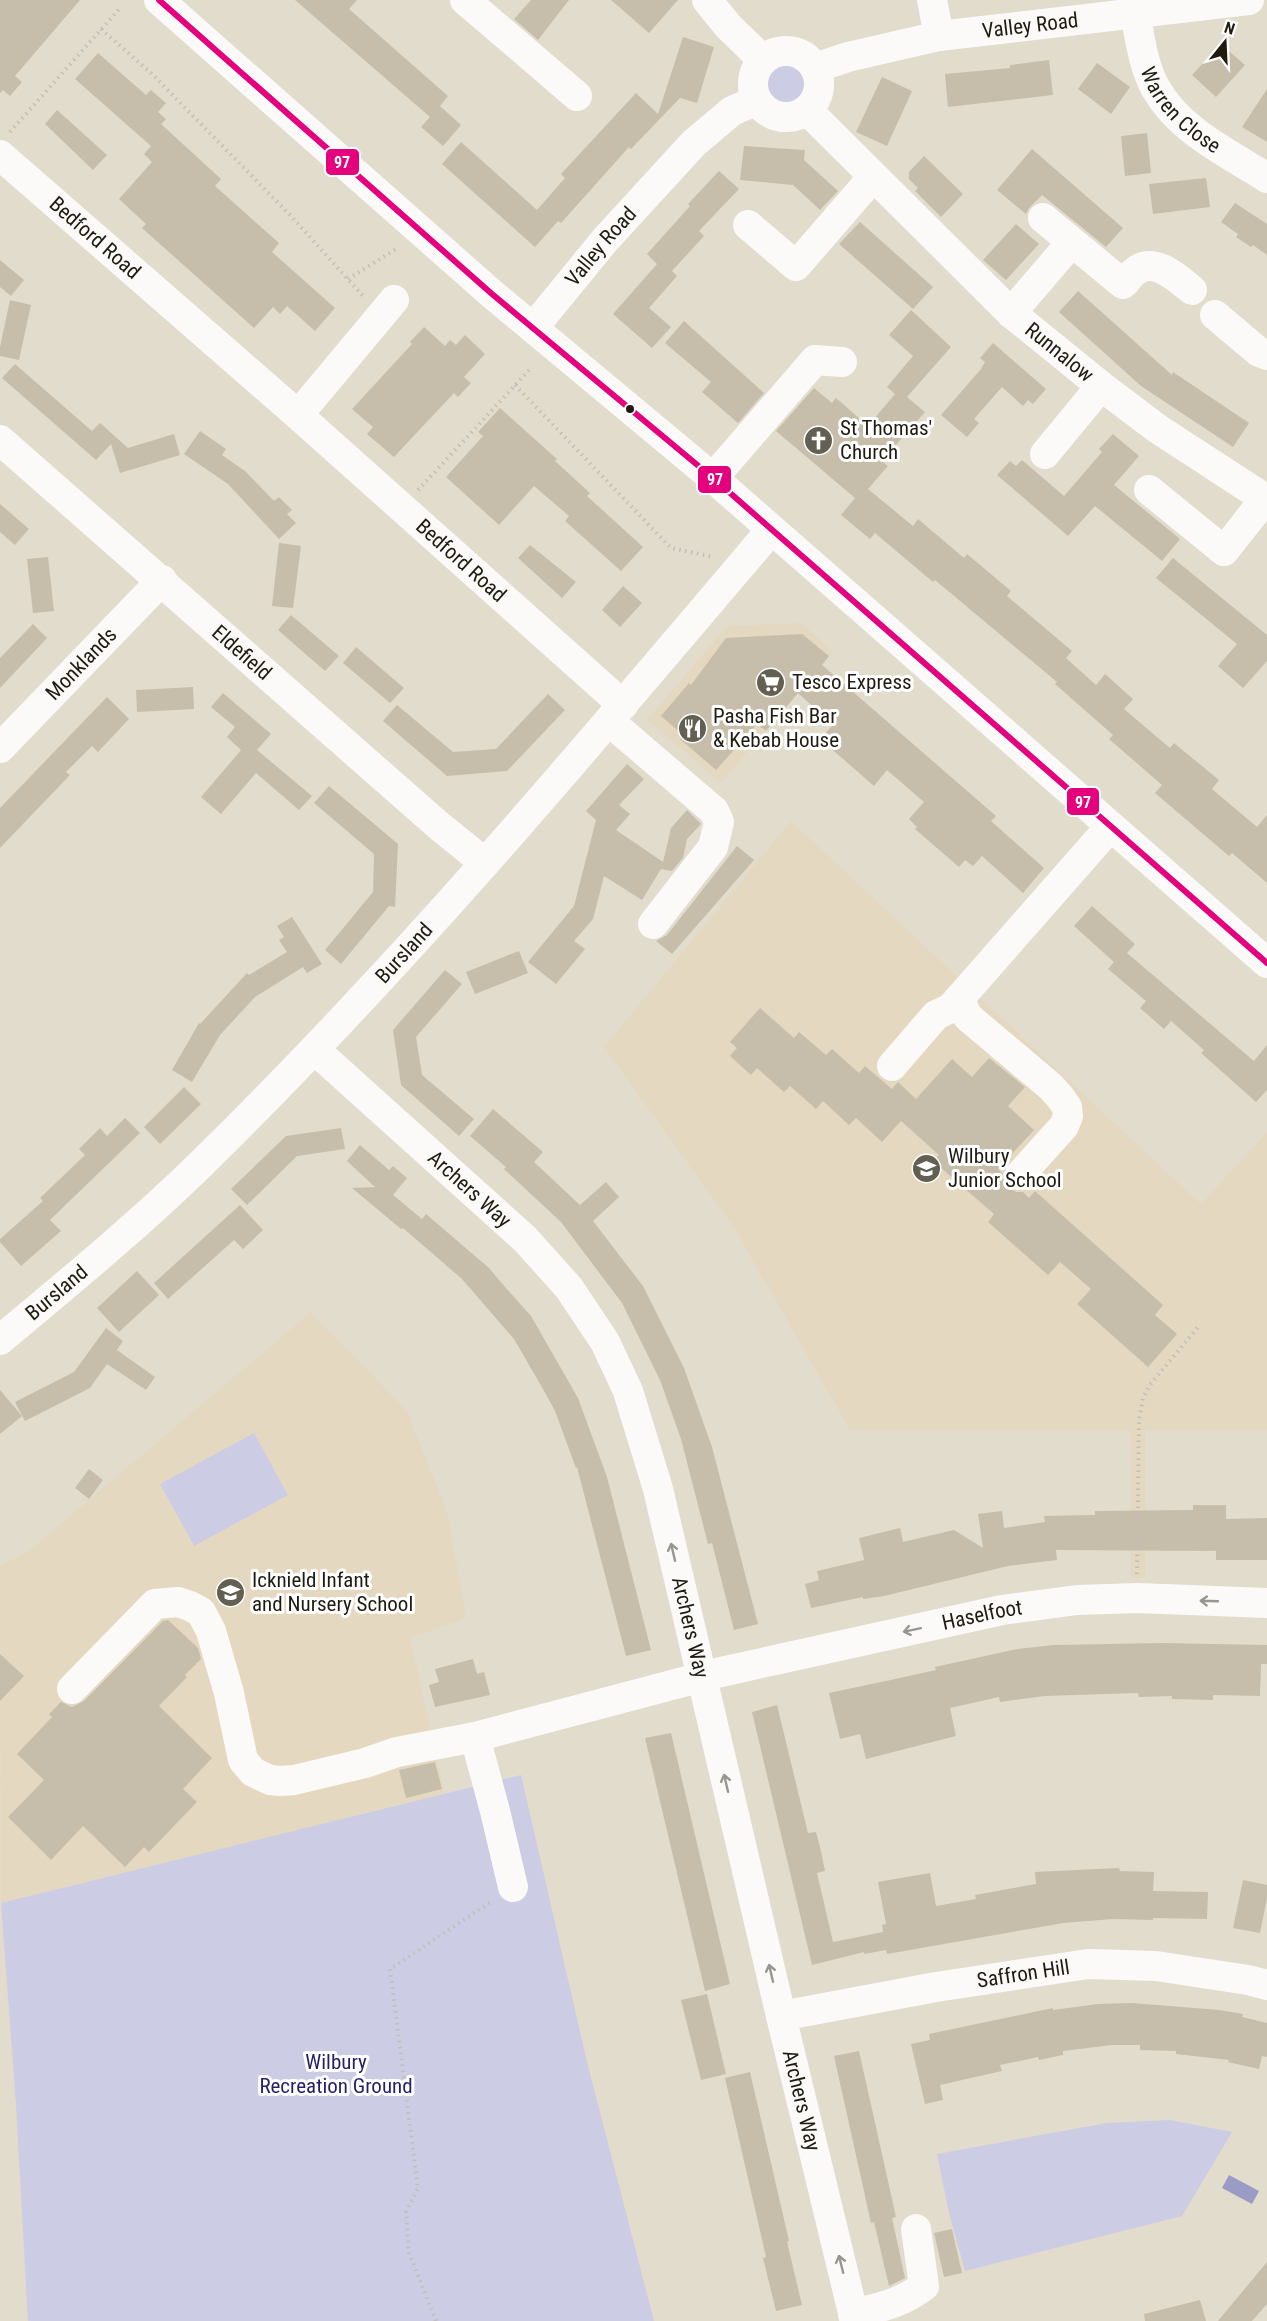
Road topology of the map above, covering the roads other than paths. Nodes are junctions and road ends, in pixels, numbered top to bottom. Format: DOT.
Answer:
graph roads {
  1 [pos="159,0"];
  2 [pos="707,0"];
  3 [pos="932,0"];
  4 [pos="1248,0"];
  5 [pos="1216,2"];
  6 [pos="482,5"];
  7 [pos="1135,13"];
  8 [pos="939,36"];
  9 [pos="763,60"];
  10 [pos="815,68"];
  11 [pos="578,96"];
  12 [pos="757,100"];
  13 [pos="807,110"];
  14 [pos="4,145"];
  15 [pos="873,177"];
  16 [pos="1267,178"];
  17 [pos="1043,218"];
  18 [pos="748,225"];
  19 [pos="1071,243"];
  20 [pos="1191,290"];
  21 [pos="387,308"];
  22 [pos="1011,313"];
  23 [pos="1215,315"];
  24 [pos="533,328"];
  25 [pos="1267,355"];
  26 [pos="842,362"];
  27 [pos="1101,386"];
  28 [pos="298,415"];
  29 [pos="0,440"];
  30 [pos="1045,454"];
  31 [pos="713,478"];
  32 [pos="1149,490"];
  33 [pos="1266,499"];
  34 [pos="771,530"];
  35 [pos="162,580"];
  36 [pos="616,713"];
  37 [pos="0,748"];
  38 [pos="1110,827"];
  39 [pos="485,863"];
  40 [pos="653,924"];
  41 [pos="1267,963"];
  42 [pos="959,999"];
  43 [pos="315,1050"];
  44 [pos="892,1066"];
  45 [pos="1020,1175"];
  46 [pos="0,1340"];
  47 [pos="1267,1603"];
  48 [pos="702,1677"];
  49 [pos="72,1689"];
  50 [pos="475,1737"];
  51 [pos="513,1887"];
  52 [pos="1267,1985"];
  53 [pos="780,2016"];
  54 [pos="916,2229"];
  55 [pos="854,2317"];
  1 -- 24 [label="street"];
  2 -- 9 [label="street"];
  3 -- 8 [label="street"];
  4 -- 5 [label="street, Valley Road"];
  5 -- 7 [label="street, Valley Road"];
  6 -- 11 [label="street"];
  7 -- 8 [label="street, Valley Road"];
  7 -- 16 [label="street, Warren Close"];
  8 -- 10 [label="street, Valley Road"];
  9 -- 10 [label="street"];
  9 -- 12 [label="street"];
  10 -- 13 [label="street"];
  12 -- 13 [label="street"];
  12 -- 24 [label="street, Valley Road"];
  13 -- 15 [label="street, Runnalow"];
  14 -- 28 [label="street, Bedford Road"];
  15 -- 18 [label="street"];
  15 -- 22 [label="street, Runnalow"];
  17 -- 19 [label="street"];
  19 -- 20 [label="street"];
  19 -- 22 [label="street"];
  21 -- 28 [label="street"];
  22 -- 27 [label="street, Runnalow"];
  23 -- 25 [label="street"];
  24 -- 31 [label="street"];
  26 -- 31 [label="street"];
  27 -- 30 [label="street"];
  27 -- 33 [label="street, Runnalow"];
  28 -- 36 [label="street, Bedford Road"];
  29 -- 35 [label="street, Eldefield"];
  31 -- 34 [label="street"];
  32 -- 33 [label="street"];
  34 -- 36 [label="street, Bursland"];
  34 -- 38 [label="street"];
  35 -- 37 [label="street, Monklands"];
  35 -- 39 [label="street, Eldefield"];
  36 -- 39 [label="street, Bursland"];
  36 -- 40 [label="street, Bedford Road"];
  38 -- 41 [label="street"];
  38 -- 42 [label="street"];
  39 -- 43 [label="street, Bursland"];
  42 -- 44 [label="street"];
  42 -- 45 [label="street"];
  43 -- 46 [label="street, Bursland"];
  48 -- 43 [label="street, Archers Way, one-way"];
  47 -- 48 [label="street, Haselfoot, one-way"];
  48 -- 50 [label="street, Haselfoot"];
  53 -- 48 [label="street, Archers Way, one-way"];
  49 -- 50 [label="street, Haselfoot"];
  50 -- 51 [label="street"];
  52 -- 53 [label="street, Saffron Hill"];
  55 -- 53 [label="street, Archers Way, one-way"];
  54 -- 55 [label="street"];
}
